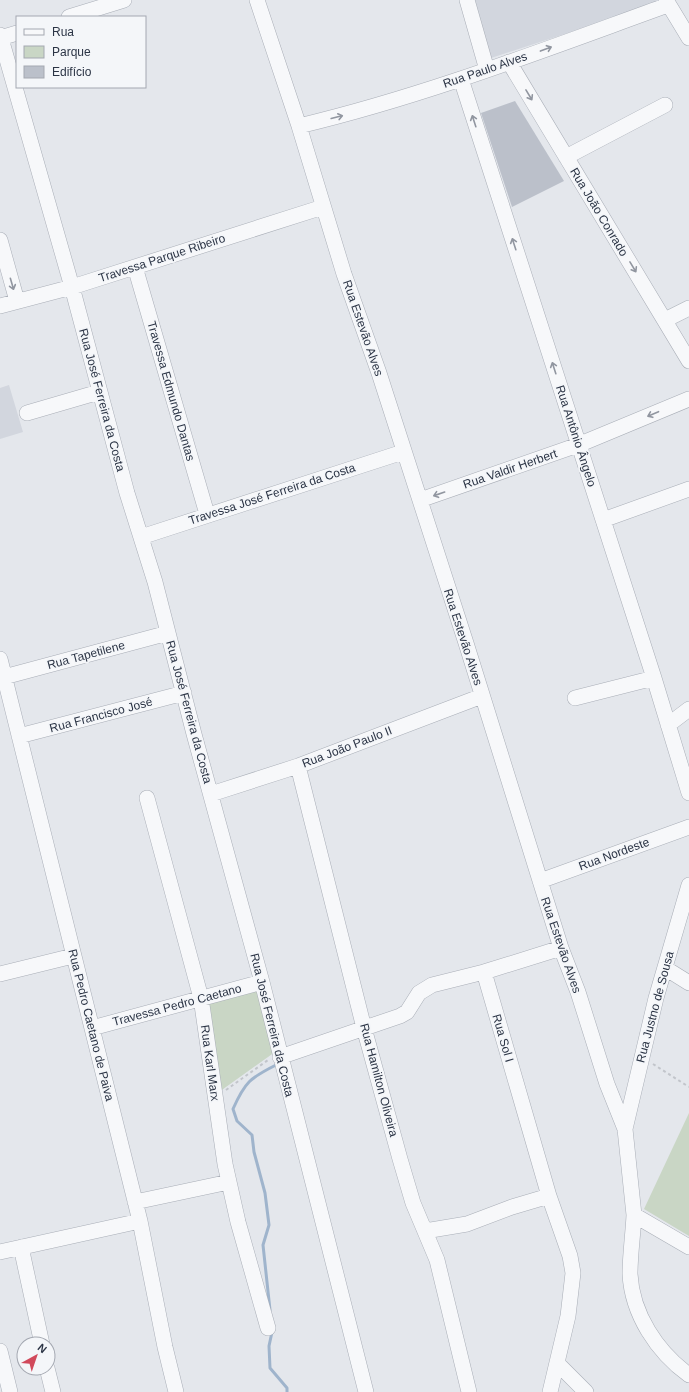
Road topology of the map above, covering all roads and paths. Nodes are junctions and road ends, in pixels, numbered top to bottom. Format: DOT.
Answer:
graph roads {
  1 [pos="124,0"];
  2 [pos="257,0"];
  3 [pos="467,0"];
  4 [pos="667,3"];
  5 [pos="72,16"];
  6 [pos="16,33"];
  7 [pos="0,37"];
  8 [pos="689,38"];
  9 [pos="509,62"];
  10 [pos="487,70"];
  11 [pos="461,79"];
  12 [pos="665,105"];
  13 [pos="299,126"];
  14 [pos="566,157"];
  15 [pos="323,207"];
  16 [pos="0,240"];
  17 [pos="135,267"];
  18 [pos="72,287"];
  19 [pos="17,301"];
  20 [pos="0,306"];
  21 [pos="689,308"];
  22 [pos="665,320"];
  23 [pos="689,361"];
  24 [pos="99,392"];
  25 [pos="689,399"];
  26 [pos="27,412"];
  27 [pos="578,445"];
  28 [pos="403,452"];
  29 [pos="689,489"];
  30 [pos="420,500"];
  31 [pos="207,514"];
  32 [pos="603,520"];
  33 [pos="141,536"];
  34 [pos="168,633"];
  35 [pos="0,660"];
  36 [pos="4,677"];
  37 [pos="654,678"];
  38 [pos="184,693"];
  39 [pos="482,696"];
  40 [pos="5,698"];
  41 [pos="575,698"];
  42 [pos="689,709"];
  43 [pos="668,725"];
  44 [pos="19,736"];
  45 [pos="298,766"];
  46 [pos="689,793"];
  47 [pos="211,794"];
  48 [pos="147,798"];
  49 [pos="689,827"];
  50 [pos="540,881"];
  51 [pos="689,885"];
  52 [pos="561,948"];
  53 [pos="73,956"];
  54 [pos="665,968"];
  55 [pos="484,972"];
  56 [pos="0,974"];
  57 [pos="262,982"];
  58 [pos="689,983"];
  59 [pos="201,998"];
  60 [pos="92,1028"];
  61 [pos="364,1028"];
  62 [pos="280,1055"];
  63 [pos="642,1057"];
  64 [pos="689,1087"];
  65 [pos="215,1098"];
  66 [pos="625,1129"];
  67 [pos="229,1182"];
  68 [pos="549,1196"];
  69 [pos="135,1202"];
  70 [pos="634,1215"];
  71 [pos="140,1221"];
  72 [pos="425,1231"];
  73 [pos="21,1247"];
  74 [pos="689,1247"];
  75 [pos="0,1252"];
  76 [pos="268,1328"];
  77 [pos="40,1336"];
  78 [pos="0,1351"];
  79 [pos="557,1363"];
  80 [pos="689,1375"];
  81 [pos="49,1376"];
  82 [pos="10,1392"];
  83 [pos="53,1392"];
  84 [pos="176,1392"];
  85 [pos="366,1392"];
  86 [pos="469,1392"];
  87 [pos="550,1392"];
  88 [pos="586,1392"];
  1 -- 5 [label="street"];
  2 -- 13 [label="street, Rua Estevão Alves"];
  3 -- 10 [label="street"];
  4 -- 8 [label="street"];
  9 -- 4 [label="street, Rua Paulo Alves, one-way"];
  6 -- 7 [label="street"];
  7 -- 18 [label="street, Rua José Ferreira da Costa"];
  9 -- 10 [label="street, Rua Paulo Alves"];
  9 -- 14 [label="street, Rua João Conrado, one-way"];
  10 -- 11 [label="street, Rua Paulo Alves"];
  13 -- 11 [label="street, Rua Paulo Alves, one-way"];
  27 -- 11 [label="street, Rua Antônio Ângelo, one-way"];
  12 -- 14 [label="street"];
  13 -- 15 [label="street, Rua Estevão Alves"];
  14 -- 22 [label="street, Rua João Conrado, one-way"];
  15 -- 17 [label="street, Travessa Parque Ribeiro"];
  15 -- 28 [label="street, Rua Estevão Alves"];
  16 -- 19 [label="street, one-way"];
  17 -- 18 [label="street, Travessa Parque Ribeiro"];
  17 -- 31 [label="street, Travessa Edmundo Dantas"];
  18 -- 19 [label="street, Travessa Parque Ribeiro"];
  18 -- 24 [label="street, Rua José Ferreira da Costa"];
  19 -- 20 [label="street, Travessa Parque Ribeiro"];
  21 -- 22 [label="street"];
  22 -- 23 [label="street, Rua João Conrado"];
  24 -- 26 [label="street"];
  24 -- 33 [label="street, Rua José Ferreira da Costa"];
  25 -- 27 [label="street, Rua Valdir Herbert, one-way"];
  27 -- 30 [label="street, Rua Valdir Herbert, one-way"];
  27 -- 32 [label="street, Rua Antônio Ângelo"];
  28 -- 30 [label="street, Rua Estevão Alves"];
  28 -- 31 [label="street, Travessa José Ferreira da Costa"];
  29 -- 32 [label="street"];
  30 -- 39 [label="street, Rua Estevão Alves"];
  31 -- 33 [label="street, Travessa José Ferreira da Costa"];
  32 -- 37 [label="street, Rua Antônio Ângelo"];
  33 -- 34 [label="street, Rua José Ferreira da Costa"];
  34 -- 36 [label="street, Rua Tapetilene"];
  34 -- 38 [label="street, Rua José Ferreira da Costa"];
  35 -- 36 [label="street, Rua Pedro Caetano de Paiva"];
  36 -- 40 [label="street, Rua Pedro Caetano de Paiva"];
  37 -- 41 [label="street"];
  37 -- 43 [label="street, Rua Antônio Ângelo"];
  38 -- 44 [label="street, Rua Francisco José"];
  38 -- 47 [label="street, Rua José Ferreira da Costa"];
  39 -- 45 [label="street, Rua João Paulo II"];
  39 -- 50 [label="street, Rua Estevão Alves"];
  40 -- 44 [label="street, Rua Pedro Caetano de Paiva"];
  42 -- 43 [label="street"];
  43 -- 46 [label="street, Rua Antônio Ângelo"];
  44 -- 53 [label="street, Rua Pedro Caetano de Paiva"];
  45 -- 47 [label="street, Rua João Paulo II"];
  45 -- 61 [label="street, Rua Hamilton Oliveira"];
  47 -- 57 [label="street, Rua José Ferreira da Costa"];
  48 -- 59 [label="street, Rua Karl Marx"];
  49 -- 50 [label="street, Rua Nordeste"];
  50 -- 52 [label="street, Rua Estevão Alves"];
  51 -- 54 [label="street, Rua Justno de Sousa"];
  52 -- 55 [label="street"];
  52 -- 66 [label="street, Rua Estevão Alves"];
  53 -- 56 [label="street"];
  53 -- 60 [label="street, Rua Pedro Caetano de Paiva"];
  54 -- 58 [label="street"];
  54 -- 63 [label="street, Rua Justno de Sousa"];
  55 -- 61 [label="street"];
  55 -- 68 [label="street, Rua Sol I"];
  57 -- 59 [label="street, Travessa Pedro Caetano"];
  57 -- 62 [label="street, Rua José Ferreira da Costa"];
  59 -- 60 [label="street, Travessa Pedro Caetano"];
  59 -- 65 [label="street, Rua Karl Marx"];
  60 -- 69 [label="street, Rua Pedro Caetano de Paiva"];
  61 -- 62 [label="street"];
  61 -- 72 [label="street, Rua Hamilton Oliveira"];
  62 -- 65 [label="path"];
  62 -- 85 [label="street, Rua José Ferreira da Costa"];
  63 -- 64 [label="path"];
  63 -- 66 [label="street, Rua Justno de Sousa"];
  65 -- 67 [label="street, Rua Karl Marx"];
  66 -- 70 [label="street, Rua Estevão Alves"];
  67 -- 69 [label="street"];
  67 -- 76 [label="street, Rua Karl Marx"];
  68 -- 72 [label="street"];
  68 -- 79 [label="street, Rua Sol I"];
  69 -- 71 [label="street, Rua Pedro Caetano de Paiva"];
  70 -- 74 [label="street"];
  70 -- 80 [label="street, Rua Estevão Alves"];
  71 -- 73 [label="street"];
  71 -- 84 [label="street, Rua Pedro Caetano de Paiva"];
  72 -- 86 [label="street, Rua Hamilton Oliveira"];
  73 -- 75 [label="street"];
  73 -- 77 [label="street"];
  78 -- 82 [label="street"];
  79 -- 87 [label="street, Rua Sol I"];
  79 -- 88 [label="street"];
  81 -- 83 [label="street"];
}
